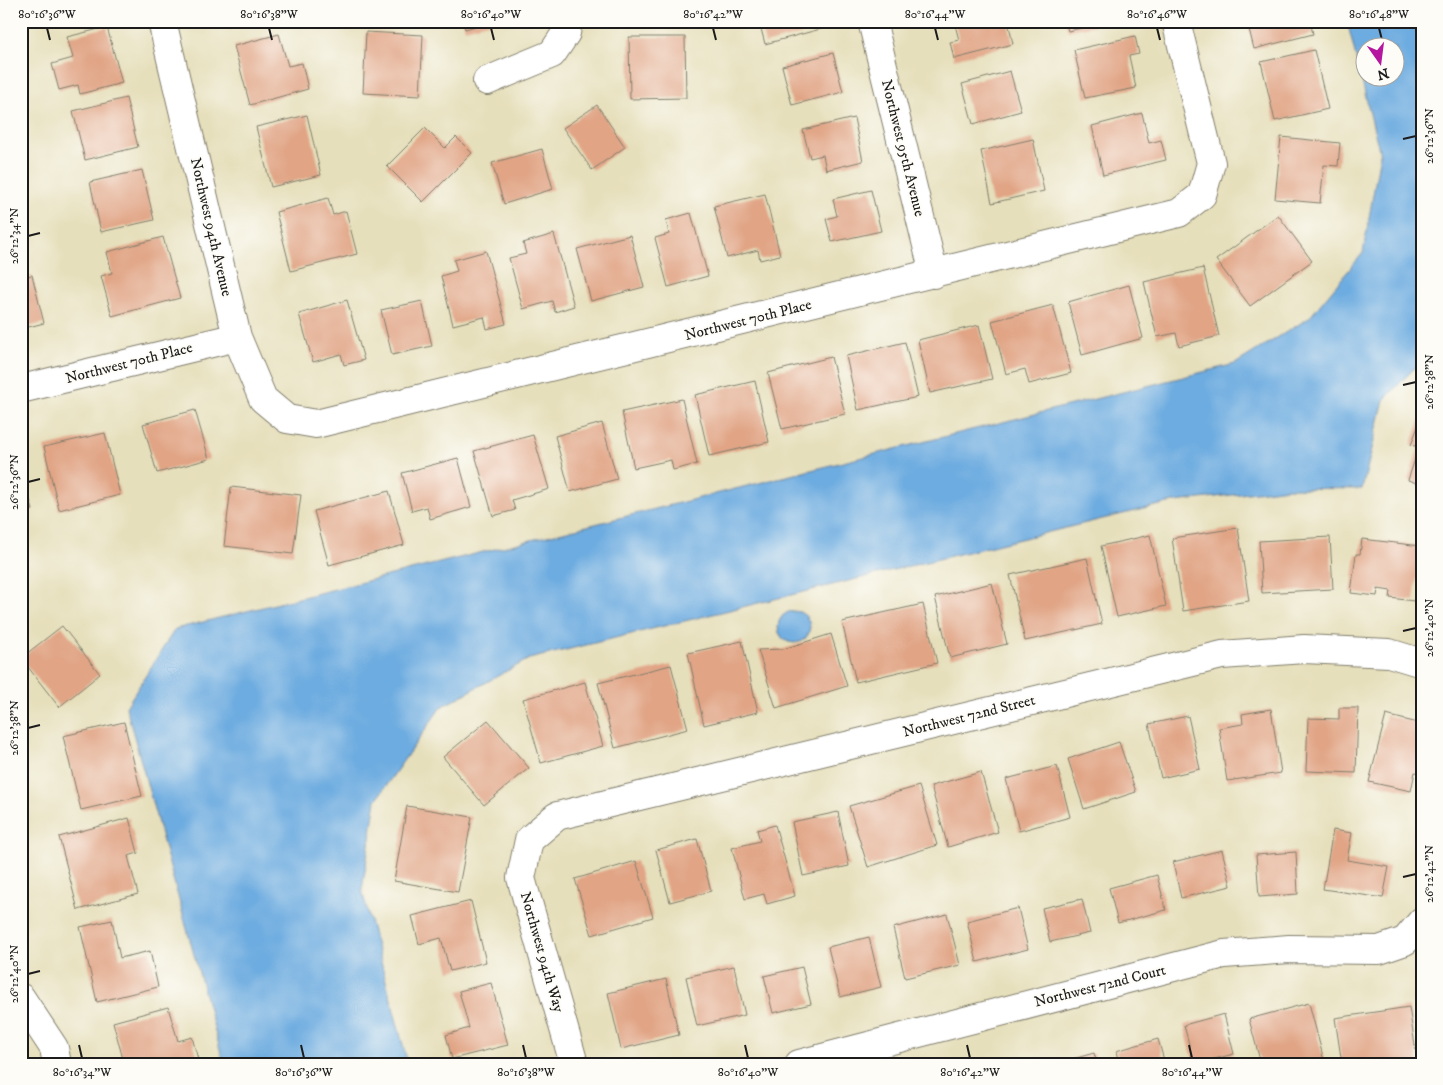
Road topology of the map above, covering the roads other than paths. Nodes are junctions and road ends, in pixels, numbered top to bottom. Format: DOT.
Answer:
graph roads {
  1 [pos="162,21"];
  2 [pos="568,21"];
  3 [pos="872,21"];
  4 [pos="1176,21"];
  5 [pos="487,81"];
  6 [pos="934,274"];
  7 [pos="236,337"];
  8 [pos="21,390"];
  9 [pos="287,419"];
  10 [pos="1422,663"];
  11 [pos="529,840"];
  12 [pos="1414,931"];
  13 [pos="21,998"];
  14 [pos="57,1064"];
  15 [pos="574,1064"];
  16 [pos="799,1064"];
  1 -- 7 [label="street, Northwest 94th Avenue"];
  2 -- 5 [label="street"];
  3 -- 6 [label="street, Northwest 95th Avenue"];
  4 -- 6 [label="street, Northwest 70th Place"];
  6 -- 9 [label="street, Northwest 70th Place"];
  7 -- 8 [label="street, Northwest 70th Place"];
  7 -- 9 [label="street, Northwest 94th Avenue"];
  10 -- 11 [label="street, Northwest 72nd Street"];
  11 -- 15 [label="street, Northwest 94th Way"];
  12 -- 16 [label="street, Northwest 72nd Court"];
  13 -- 14 [label="street"];
}
